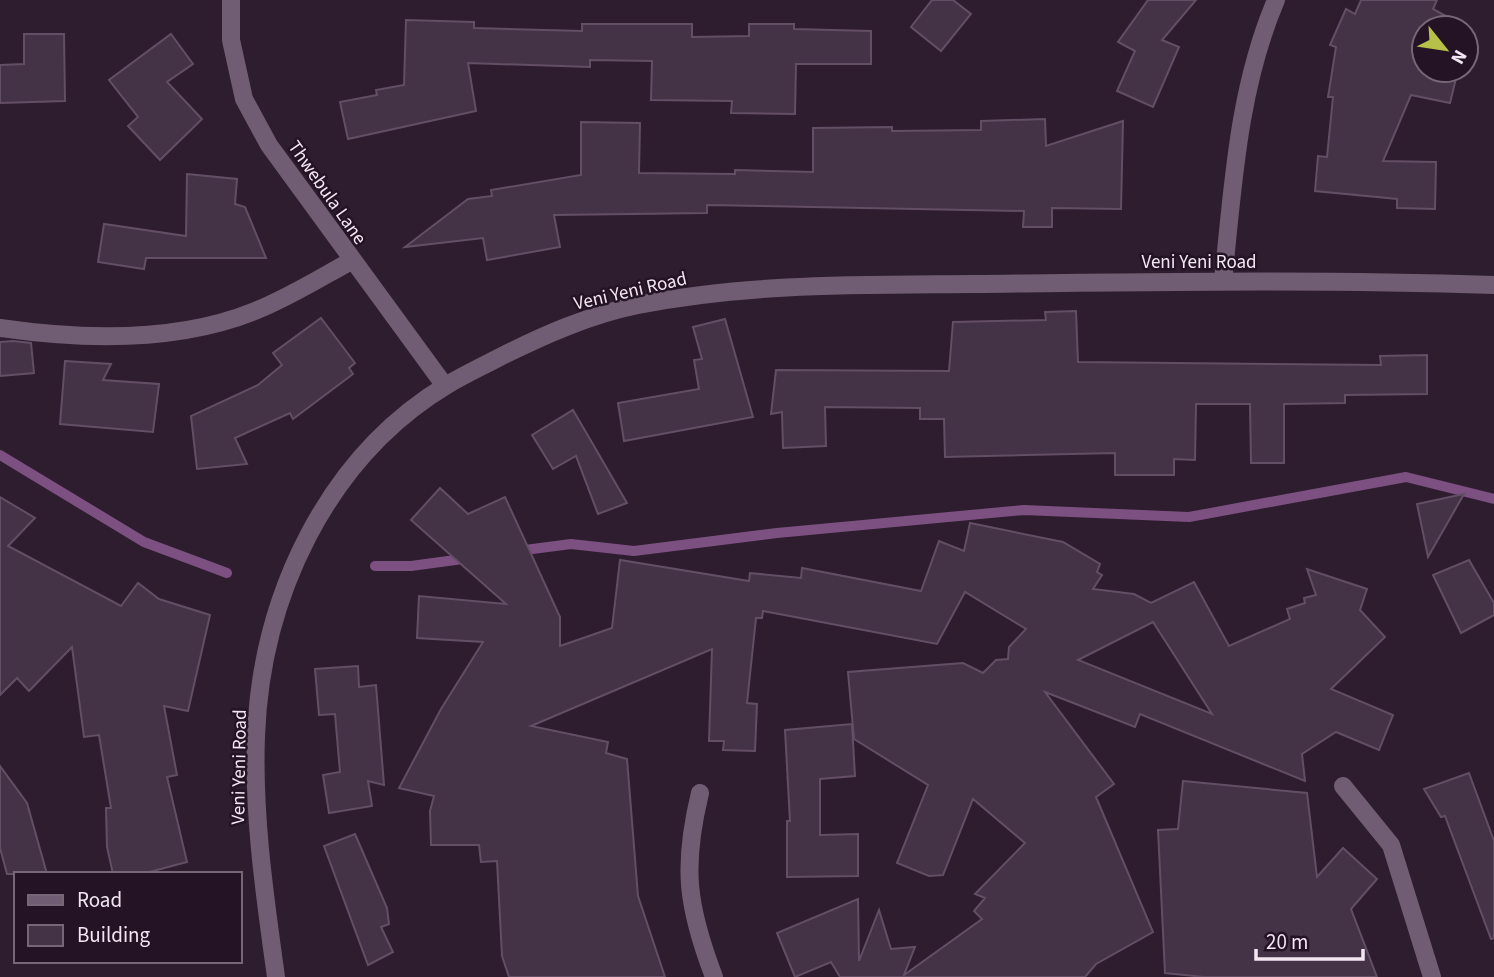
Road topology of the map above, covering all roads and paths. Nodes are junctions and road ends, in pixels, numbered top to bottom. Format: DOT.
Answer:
graph roads {
  1 [pos="231,0"];
  2 [pos="1276,0"];
  3 [pos="351,261"];
  4 [pos="1223,281"];
  5 [pos="1492,285"];
  6 [pos="0,328"];
  7 [pos="445,386"];
  8 [pos="1343,786"];
  9 [pos="700,793"];
  10 [pos="276,977"];
  11 [pos="714,977"];
  12 [pos="1432,977"];
  1 -- 3 [label="street, Thwebula Lane"];
  2 -- 4 [label="street"];
  3 -- 6 [label="street"];
  3 -- 7 [label="street, Thwebula Lane"];
  4 -- 5 [label="street, Veni Yeni Road"];
  4 -- 7 [label="street, Veni Yeni Road"];
  7 -- 10 [label="street, Veni Yeni Road"];
  8 -- 12 [label="street"];
  9 -- 11 [label="street"];
}
